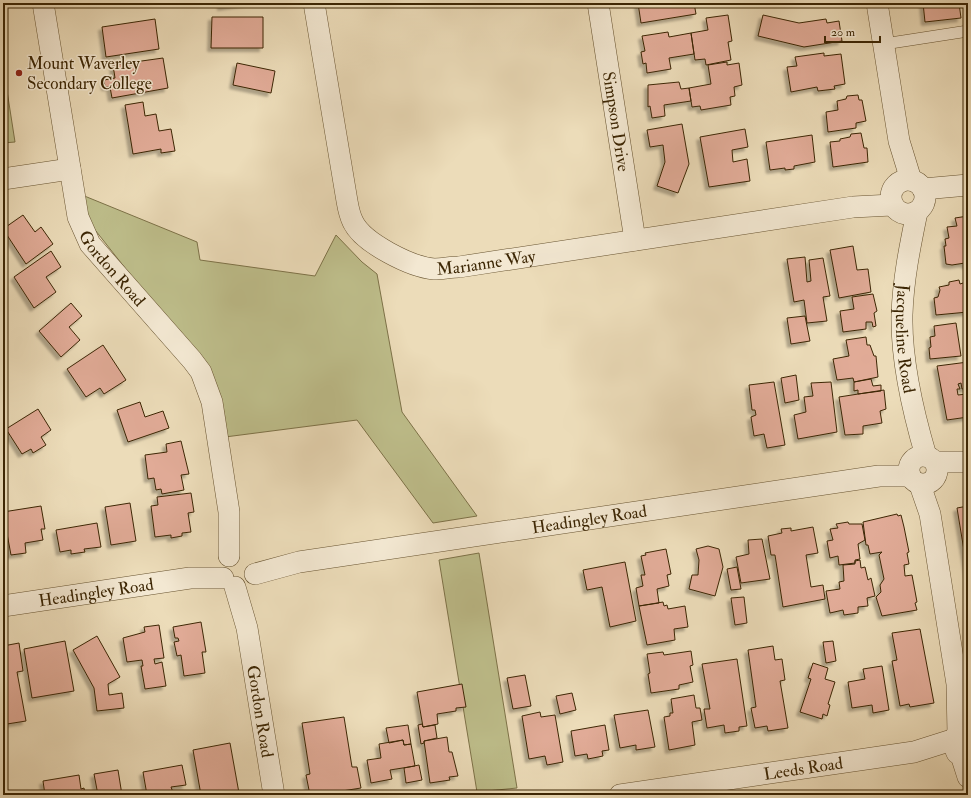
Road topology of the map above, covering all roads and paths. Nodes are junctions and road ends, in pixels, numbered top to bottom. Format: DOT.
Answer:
graph roads {
  1 [pos="43,3"];
  2 [pos="314,3"];
  3 [pos="598,3"];
  4 [pos="877,3"];
  5 [pos="968,31"];
  6 [pos="884,44"];
  7 [pos="70,169"];
  8 [pos="3,179"];
  9 [pos="968,186"];
  10 [pos="908,197"];
  11 [pos="635,240"];
  12 [pos="968,463"];
  13 [pos="923,469"];
  14 [pos="239,571"];
  15 [pos="3,606"];
  16 [pos="962,741"];
  17 [pos="968,777"];
  18 [pos="274,795"];
  19 [pos="620,795"];
  1 -- 7 [label="street, Gordon Road"];
  2 -- 11 [label="street, Marianne Way"];
  3 -- 11 [label="street, Simpson Drive"];
  4 -- 6 [label="street, Jacqueline Road"];
  5 -- 6 [label="lane"];
  6 -- 10 [label="street, Jacqueline Road"];
  7 -- 8 [label="street"];
  7 -- 14 [label="street, Gordon Road"];
  9 -- 10 [label="street, Marianne Way"];
  10 -- 11 [label="street, Marianne Way"];
  10 -- 13 [label="street, Jacqueline Road"];
  12 -- 13 [label="street, Headingley Road"];
  13 -- 14 [label="street, Headingley Road"];
  13 -- 16 [label="street, Jacqueline Road"];
  14 -- 15 [label="street, Headingley Road"];
  14 -- 18 [label="street, Gordon Road"];
  16 -- 17 [label="street, Jacqueline Road"];
  16 -- 19 [label="street, Leeds Road"];
}
